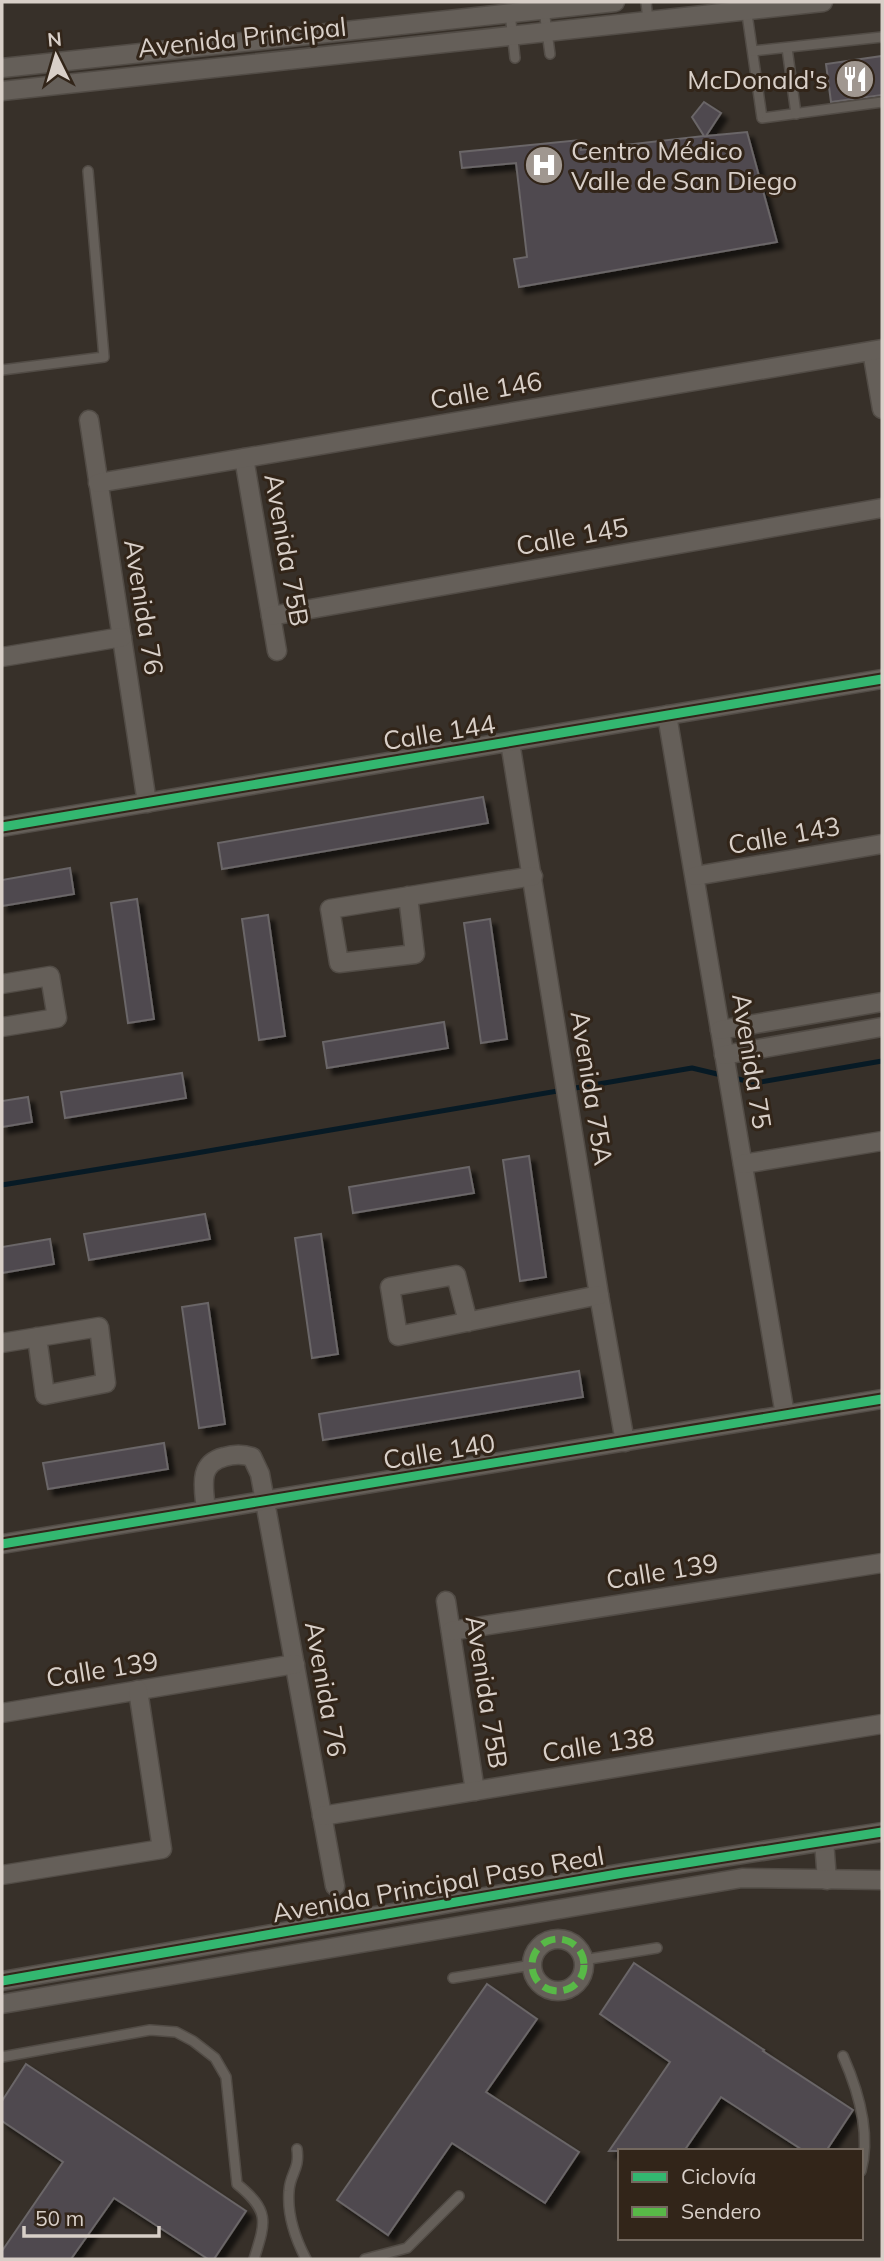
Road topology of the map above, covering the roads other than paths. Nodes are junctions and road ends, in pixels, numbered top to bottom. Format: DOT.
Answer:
graph roads {
  1 [pos="615,2"];
  2 [pos="823,2"];
  3 [pos="746,6"];
  4 [pos="544,10"];
  5 [pos="647,11"];
  6 [pos="510,13"];
  7 [pos="546,30"];
  8 [pos="513,34"];
  9 [pos="882,37"];
  10 [pos="788,48"];
  11 [pos="752,51"];
  12 [pos="148,53"];
  13 [pos="550,54"];
  14 [pos="515,58"];
  15 [pos="2,68"];
  16 [pos="151,74"];
  17 [pos="2,91"];
  18 [pos="882,102"];
  19 [pos="796,114"];
  20 [pos="88,171"];
  21 [pos="877,350"];
  22 [pos="2,370"];
  23 [pos="882,409"];
  24 [pos="89,420"];
  25 [pos="244,458"];
  26 [pos="98,483"];
  27 [pos="882,508"];
  28 [pos="271,615"];
  29 [pos="122,637"];
  30 [pos="277,651"];
  31 [pos="2,657"];
  32 [pos="882,679"];
  33 [pos="667,715"];
  34 [pos="510,742"];
  35 [pos="147,803"];
  36 [pos="2,827"];
  37 [pos="882,844"];
  38 [pos="533,876"];
  39 [pos="695,876"];
  40 [pos="408,896"];
  41 [pos="2,984"];
  42 [pos="882,1002"];
  43 [pos="2,1027"];
  44 [pos="882,1027"];
  45 [pos="720,1030"];
  46 [pos="725,1060"];
  47 [pos="882,1142"];
  48 [pos="743,1164"];
  49 [pos="599,1295"];
  50 [pos="468,1322"];
  51 [pos="37,1337"];
  52 [pos="2,1343"];
  53 [pos="882,1399"];
  54 [pos="785,1415"];
  55 [pos="625,1442"];
  56 [pos="265,1501"];
  57 [pos="206,1510"];
  58 [pos="2,1544"];
  59 [pos="882,1563"];
  60 [pos="446,1601"];
  61 [pos="451,1631"];
  62 [pos="295,1664"];
  63 [pos="138,1690"];
  64 [pos="2,1713"];
  65 [pos="882,1724"];
  66 [pos="475,1791"];
  67 [pos="322,1816"];
  68 [pos="882,1832"];
  69 [pos="824,1841"];
  70 [pos="2,1875"];
  71 [pos="827,1880"];
  72 [pos="882,1880"];
  73 [pos="554,1885"];
  74 [pos="335,1886"];
  75 [pos="557,1909"];
  76 [pos="554,1940"];
  77 [pos="657,1948"];
  78 [pos="583,1960"];
  79 [pos="532,1965"];
  80 [pos="453,1978"];
  81 [pos="2,1981"];
  82 [pos="2,2004"];
  83 [pos="843,2056"];
  84 [pos="2,2057"];
  85 [pos="297,2148"];
  86 [pos="863,2164"];
  87 [pos="459,2196"];
  88 [pos="254,2259"];
  89 [pos="306,2259"];
  90 [pos="365,2259"];
  1 -- 4 [label="street, Avenida Principal"];
  2 -- 3 [label="street, Avenida Principal"];
  3 -- 5 [label="street, Avenida Principal"];
  3 -- 11 [label="lane"];
  4 -- 6 [label="street, Avenida Principal"];
  4 -- 7 [label="lane"];
  5 -- 7 [label="street, Avenida Principal"];
  6 -- 8 [label="lane"];
  6 -- 12 [label="street, Avenida Principal"];
  7 -- 8 [label="street, Avenida Principal"];
  7 -- 13 [label="lane"];
  8 -- 14 [label="lane"];
  8 -- 16 [label="street, Avenida Principal"];
  9 -- 10 [label="lane"];
  10 -- 11 [label="lane"];
  10 -- 19 [label="lane"];
  11 -- 19 [label="lane"];
  12 -- 15 [label="street, Avenida Principal"];
  12 -- 16 [label="street"];
  16 -- 17 [label="street, Avenida Principal"];
  18 -- 19 [label="lane"];
  20 -- 22 [label="lane"];
  21 -- 23 [label="street"];
  21 -- 25 [label="street, Calle 146"];
  24 -- 26 [label="street, Avenida 76"];
  25 -- 26 [label="street, Calle 146"];
  25 -- 28 [label="street, Avenida 75B"];
  26 -- 29 [label="street, Avenida 76"];
  27 -- 28 [label="street, Calle 145"];
  28 -- 30 [label="street, Avenida 75B"];
  29 -- 31 [label="street"];
  29 -- 35 [label="street, Avenida 76"];
  32 -- 33 [label="street, Calle 144"];
  33 -- 34 [label="street, Calle 144"];
  33 -- 39 [label="street, Avenida 75"];
  34 -- 35 [label="street, Calle 144"];
  34 -- 38 [label="street, Avenida 75A"];
  35 -- 36 [label="street, Calle 144"];
  37 -- 39 [label="street, Calle 143"];
  38 -- 40 [label="street"];
  38 -- 49 [label="street, Avenida 75A"];
  39 -- 45 [label="street, Avenida 75"];
  40 -- 40 [label="street"];
  41 -- 43 [label="street"];
  42 -- 45 [label="street"];
  44 -- 46 [label="street"];
  45 -- 46 [label="street, Avenida 75"];
  46 -- 48 [label="street, Avenida 75"];
  47 -- 48 [label="street"];
  48 -- 54 [label="street, Avenida 75"];
  49 -- 50 [label="street"];
  49 -- 55 [label="street, Avenida 75A"];
  50 -- 50 [label="street"];
  51 -- 51 [label="street"];
  51 -- 52 [label="street"];
  53 -- 54 [label="street, Calle 140"];
  54 -- 55 [label="street, Calle 140"];
  55 -- 56 [label="street, Calle 140"];
  56 -- 57 [label="street, Calle 140"];
  56 -- 57 [label="street, Avenida 76"];
  56 -- 62 [label="street, Avenida 76"];
  57 -- 58 [label="street, Calle 140"];
  59 -- 61 [label="street, Calle 139"];
  60 -- 61 [label="street, Avenida 75B"];
  61 -- 66 [label="street, Avenida 75B"];
  62 -- 63 [label="street, Calle 139"];
  62 -- 67 [label="street, Avenida 76"];
  63 -- 64 [label="street, Calle 139"];
  63 -- 70 [label="street"];
  65 -- 66 [label="street, Calle 138"];
  66 -- 67 [label="street, Calle 138"];
  67 -- 74 [label="street, Avenida 76"];
  68 -- 69 [label="street, Avenida Principal Paso Real"];
  69 -- 71 [label="street"];
  69 -- 73 [label="street, Avenida Principal Paso Real"];
  71 -- 72 [label="street, Avenida Principal Paso Real"];
  71 -- 75 [label="street, Avenida Principal Paso Real"];
  73 -- 75 [label="street"];
  73 -- 81 [label="street, Avenida Principal Paso Real"];
  75 -- 76 [label="street"];
  75 -- 82 [label="street, Avenida Principal Paso Real"];
  76 -- 78 [label="street"];
  76 -- 79 [label="street"];
  77 -- 78 [label="lane"];
  78 -- 79 [label="street"];
  79 -- 80 [label="lane"];
  83 -- 86 [label="lane"];
  84 -- 88 [label="lane"];
  85 -- 89 [label="lane"];
  87 -- 90 [label="lane"];
}
